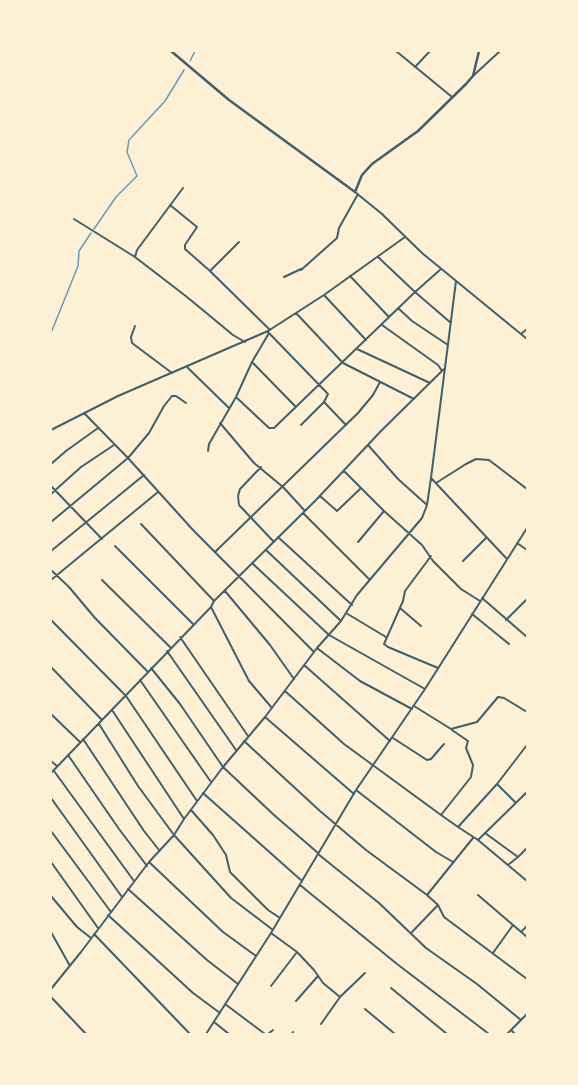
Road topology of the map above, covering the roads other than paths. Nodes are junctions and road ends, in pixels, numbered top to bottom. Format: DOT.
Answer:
graph roads {
  1 [pos="171,51"];
  2 [pos="396,51"];
  3 [pos="430,51"];
  4 [pos="479,51"];
  5 [pos="500,51"];
  6 [pos="415,67"];
  7 [pos="473,76"];
  8 [pos="453,98"];
  9 [pos="183,188"];
  10 [pos="356,193"];
  11 [pos="170,205"];
  12 [pos="74,219"];
  13 [pos="405,237"];
  14 [pos="239,242"];
  15 [pos="378,256"];
  16 [pos="135,257"];
  17 [pos="441,269"];
  18 [pos="210,271"];
  19 [pos="350,276"];
  20 [pos="284,277"];
  21 [pos="456,281"];
  22 [pos="415,292"];
  23 [pos="324,295"];
  24 [pos="398,308"];
  25 [pos="296,313"];
  26 [pos="389,317"];
  27 [pos="451,323"];
  28 [pos="382,325"];
  29 [pos="135,326"];
  30 [pos="527,329"];
  31 [pos="269,331"];
  32 [pos="521,334"];
  33 [pos="239,339"];
  34 [pos="527,339"];
  35 [pos="366,340"];
  36 [pos="246,342"];
  37 [pos="240,344"];
  38 [pos="448,345"];
  39 [pos="357,349"];
  40 [pos="252,362"];
  41 [pos="343,363"];
  42 [pos="187,367"];
  43 [pos="445,368"];
  44 [pos="442,371"];
  45 [pos="172,373"];
  46 [pos="380,382"];
  47 [pos="430,383"];
  48 [pos="319,384"];
  49 [pos="236,397"];
  50 [pos="414,399"];
  51 [pos="324,402"];
  52 [pos="186,403"];
  53 [pos="296,407"];
  54 [pos="229,408"];
  55 [pos="84,413"];
  56 [pos="220,423"];
  57 [pos="301,425"];
  58 [pos="346,425"];
  59 [pos="98,428"];
  60 [pos="51,430"];
  61 [pos="114,445"];
  62 [pos="368,445"];
  63 [pos="208,451"];
  64 [pos="128,458"];
  65 [pos="51,464"];
  66 [pos="261,467"];
  67 [pos="344,471"];
  68 [pos="144,475"];
  69 [pos="431,478"];
  70 [pos="436,483"];
  71 [pos="51,486"];
  72 [pos="282,487"];
  73 [pos="361,488"];
  74 [pos="527,489"];
  75 [pos="56,490"];
  76 [pos="158,492"];
  77 [pos="51,494"];
  78 [pos="320,496"];
  79 [pos="427,505"];
  80 [pos="70,506"];
  81 [pos="384,511"];
  82 [pos="304,512"];
  83 [pos="251,517"];
  84 [pos="51,522"];
  85 [pos="86,523"];
  86 [pos="141,524"];
  87 [pos="527,528"];
  88 [pos="410,533"];
  89 [pos="278,537"];
  90 [pos="102,538"];
  91 [pos="486,538"];
  92 [pos="274,542"];
  93 [pos="358,542"];
  94 [pos="517,543"];
  95 [pos="115,546"];
  96 [pos="266,550"];
  97 [pos="527,550"];
  98 [pos="51,551"];
  99 [pos="215,552"];
  100 [pos="431,556"];
  101 [pos="507,559"];
  102 [pos="463,561"];
  103 [pos="252,564"];
  104 [pos="51,570"];
  105 [pos="57,574"];
  106 [pos="238,576"];
  107 [pos="51,580"];
  108 [pos="102,580"];
  109 [pos="370,580"];
  110 [pos="225,591"];
  111 [pos="482,598"];
  112 [pos="527,599"];
  113 [pos="214,601"];
  114 [pos="480,601"];
  115 [pos="352,604"];
  116 [pos="211,607"];
  117 [pos="400,608"];
  118 [pos="346,613"];
  119 [pos="472,614"];
  120 [pos="51,620"];
  121 [pos="506,620"];
  122 [pos="341,621"];
  123 [pos="193,624"];
  124 [pos="421,626"];
  125 [pos="329,635"];
  126 [pos="180,637"];
  127 [pos="386,637"];
  128 [pos="527,637"];
  129 [pos="509,644"];
  130 [pos="170,647"];
  131 [pos="317,648"];
  132 [pos="167,651"];
  133 [pos="314,652"];
  134 [pos="304,665"];
  135 [pos="51,668"];
  136 [pos="151,668"];
  137 [pos="439,668"];
  138 [pos="147,671"];
  139 [pos="294,679"];
  140 [pos="140,680"];
  141 [pos="425,689"];
  142 [pos="286,691"];
  143 [pos="126,696"];
  144 [pos="414,706"];
  145 [pos="272,708"];
  146 [pos="412,709"];
  147 [pos="112,710"];
  148 [pos="527,712"];
  149 [pos="51,714"];
  150 [pos="265,717"];
  151 [pos="102,720"];
  152 [pos="99,724"];
  153 [pos="451,729"];
  154 [pos="248,736"];
  155 [pos="393,738"];
  156 [pos="83,739"];
  157 [pos="244,741"];
  158 [pos="390,741"];
  159 [pos="80,742"];
  160 [pos="444,744"];
  161 [pos="527,745"];
  162 [pos="236,750"];
  163 [pos="68,755"];
  164 [pos="51,761"];
  165 [pos="374,765"];
  166 [pos="57,766"];
  167 [pos="223,767"];
  168 [pos="53,770"];
  169 [pos="51,773"];
  170 [pos="212,782"];
  171 [pos="497,784"];
  172 [pos="356,790"];
  173 [pos="527,792"];
  174 [pos="202,793"];
  175 [pos="354,794"];
  176 [pos="51,798"];
  177 [pos="197,801"];
  178 [pos="515,802"];
  179 [pos="190,810"];
  180 [pos="442,815"];
  181 [pos="184,819"];
  182 [pos="336,823"];
  183 [pos="458,827"];
  184 [pos="51,830"];
  185 [pos="485,833"];
  186 [pos="174,835"];
  187 [pos="472,838"];
  188 [pos="478,840"];
  189 [pos="527,848"];
  190 [pos="159,850"];
  191 [pos="318,854"];
  192 [pos="518,857"];
  193 [pos="51,862"];
  194 [pos="149,862"];
  195 [pos="453,862"];
  196 [pos="508,865"];
  197 [pos="147,866"];
  198 [pos="302,881"];
  199 [pos="527,881"];
  200 [pos="134,882"];
  201 [pos="300,885"];
  202 [pos="128,889"];
  203 [pos="427,895"];
  204 [pos="478,895"];
  205 [pos="51,896"];
  206 [pos="122,897"];
  207 [pos="438,905"];
  208 [pos="111,912"];
  209 [pos="108,915"];
  210 [pos="280,918"];
  211 [pos="513,925"];
  212 [pos="527,926"];
  213 [pos="98,928"];
  214 [pos="273,930"];
  215 [pos="51,932"];
  216 [pos="412,932"];
  217 [pos="521,932"];
  218 [pos="271,933"];
  219 [pos="94,934"];
  220 [pos="527,937"];
  221 [pos="91,938"];
  222 [pos="297,952"];
  223 [pos="493,953"];
  224 [pos="256,956"];
  225 [pos="70,966"];
  226 [pos="365,972"];
  227 [pos="318,976"];
  228 [pos="527,979"];
  229 [pos="238,984"];
  230 [pos="271,986"];
  231 [pos="391,988"];
  232 [pos="51,989"];
  233 [pos="51,997"];
  234 [pos="340,997"];
  235 [pos="296,1001"];
  236 [pos="225,1004"];
  237 [pos="365,1009"];
  238 [pos="220,1013"];
  239 [pos="527,1014"];
  240 [pos="521,1020"];
  241 [pos="214,1022"];
  242 [pos="321,1024"];
  243 [pos="273,1030"];
  244 [pos="511,1030"];
  245 [pos="86,1034"];
  246 [pos="190,1034"];
  247 [pos="206,1034"];
  248 [pos="229,1034"];
  249 [pos="267,1034"];
  250 [pos="395,1034"];
  251 [pos="447,1034"];
  252 [pos="489,1034"];
  253 [pos="507,1034"];
  254 [pos="515,1034"];
  1 -- 10 [label="street"];
  2 -- 6 [label="street"];
  3 -- 6 [label="street"];
  4 -- 7 [label="street"];
  5 -- 7 [label="street"];
  6 -- 8 [label="street"];
  7 -- 8 [label="street"];
  8 -- 10 [label="street"];
  9 -- 11 [label="street"];
  10 -- 13 [label="street"];
  10 -- 20 [label="street"];
  11 -- 16 [label="street"];
  11 -- 18 [label="street"];
  12 -- 16 [label="street"];
  13 -- 15 [label="street"];
  13 -- 17 [label="street"];
  14 -- 18 [label="street"];
  15 -- 19 [label="street"];
  15 -- 22 [label="street"];
  16 -- 33 [label="street"];
  17 -- 21 [label="street"];
  17 -- 22 [label="street"];
  18 -- 31 [label="street"];
  19 -- 23 [label="street"];
  19 -- 26 [label="street"];
  21 -- 27 [label="street"];
  21 -- 32 [label="street"];
  22 -- 24 [label="street"];
  22 -- 27 [label="street"];
  23 -- 25 [label="street"];
  23 -- 35 [label="street"];
  24 -- 26 [label="street"];
  24 -- 38 [label="street"];
  25 -- 31 [label="street"];
  25 -- 41 [label="street"];
  26 -- 28 [label="street"];
  27 -- 38 [label="street"];
  28 -- 35 [label="street"];
  28 -- 44 [label="street"];
  29 -- 45 [label="street"];
  30 -- 32 [label="street"];
  31 -- 36 [label="street"];
  31 -- 40 [label="street"];
  31 -- 48 [label="street"];
  32 -- 34 [label="street"];
  33 -- 36 [label="street"];
  33 -- 37 [label="street"];
  35 -- 39 [label="street"];
  36 -- 37 [label="street"];
  37 -- 42 [label="street"];
  38 -- 43 [label="street"];
  39 -- 41 [label="street"];
  39 -- 47 [label="street"];
  40 -- 49 [label="street"];
  40 -- 53 [label="street"];
  41 -- 46 [label="street"];
  41 -- 48 [label="street"];
  42 -- 45 [label="street"];
  42 -- 54 [label="street"];
  43 -- 44 [label="street"];
  43 -- 69 [label="street"];
  44 -- 47 [label="street"];
  45 -- 55 [label="street"];
  46 -- 50 [label="street"];
  46 -- 58 [label="street"];
  47 -- 50 [label="street"];
  48 -- 51 [label="street"];
  48 -- 53 [label="street"];
  49 -- 53 [label="street"];
  49 -- 54 [label="street"];
  50 -- 62 [label="street"];
  51 -- 57 [label="street"];
  51 -- 58 [label="street"];
  52 -- 64 [label="street"];
  54 -- 56 [label="street"];
  55 -- 59 [label="street"];
  55 -- 60 [label="street"];
  56 -- 63 [label="street"];
  56 -- 66 [label="street"];
  58 -- 72 [label="street"];
  59 -- 61 [label="street"];
  59 -- 65 [label="street"];
  61 -- 64 [label="street"];
  61 -- 75 [label="street"];
  62 -- 67 [label="street"];
  62 -- 79 [label="street"];
  64 -- 68 [label="street"];
  64 -- 80 [label="street"];
  66 -- 72 [label="street"];
  66 -- 83 [label="street"];
  67 -- 73 [label="street"];
  67 -- 78 [label="street"];
  68 -- 76 [label="street"];
  68 -- 85 [label="street"];
  69 -- 70 [label="street"];
  69 -- 79 [label="street"];
  70 -- 74 [label="street"];
  70 -- 91 [label="street"];
  71 -- 75 [label="street"];
  72 -- 82 [label="street"];
  72 -- 83 [label="street"];
  73 -- 78 [label="street"];
  73 -- 81 [label="street"];
  75 -- 77 [label="street"];
  75 -- 80 [label="street"];
  76 -- 90 [label="street"];
  76 -- 99 [label="street"];
  78 -- 82 [label="street"];
  79 -- 88 [label="street"];
  80 -- 84 [label="street"];
  80 -- 85 [label="street"];
  81 -- 88 [label="street"];
  81 -- 93 [label="street"];
  82 -- 89 [label="street"];
  82 -- 109 [label="street"];
  83 -- 92 [label="street"];
  83 -- 99 [label="street"];
  85 -- 90 [label="street"];
  85 -- 98 [label="street"];
  86 -- 113 [label="street"];
  87 -- 94 [label="street"];
  88 -- 100 [label="street"];
  88 -- 109 [label="street"];
  89 -- 92 [label="street"];
  89 -- 115 [label="street"];
  90 -- 105 [label="street"];
  91 -- 101 [label="street"];
  91 -- 102 [label="street"];
  92 -- 96 [label="street"];
  94 -- 97 [label="street"];
  94 -- 101 [label="street"];
  95 -- 123 [label="street"];
  96 -- 103 [label="street"];
  96 -- 122 [label="street"];
  99 -- 106 [label="street"];
  100 -- 114 [label="street"];
  100 -- 117 [label="street"];
  101 -- 111 [label="street"];
  103 -- 106 [label="street"];
  103 -- 125 [label="street"];
  104 -- 105 [label="street"];
  105 -- 107 [label="street"];
  105 -- 138 [label="street"];
  106 -- 110 [label="street"];
  106 -- 133 [label="street"];
  108 -- 130 [label="street"];
  109 -- 115 [label="street"];
  110 -- 113 [label="street"];
  110 -- 139 [label="street"];
  111 -- 114 [label="street"];
  111 -- 121 [label="street"];
  112 -- 121 [label="street"];
  113 -- 116 [label="street"];
  114 -- 119 [label="street"];
  115 -- 118 [label="street"];
  116 -- 123 [label="street"];
  116 -- 145 [label="street"];
  117 -- 124 [label="street"];
  117 -- 127 [label="street"];
  118 -- 122 [label="street"];
  118 -- 127 [label="street"];
  119 -- 129 [label="street"];
  119 -- 137 [label="street"];
  120 -- 143 [label="street"];
  121 -- 128 [label="street"];
  122 -- 125 [label="street"];
  123 -- 126 [label="street"];
  125 -- 131 [label="street"];
  125 -- 141 [label="street"];
  126 -- 130 [label="street"];
  126 -- 154 [label="street"];
  127 -- 137 [label="street"];
  130 -- 132 [label="street"];
  131 -- 133 [label="street"];
  131 -- 146 [label="street"];
  132 -- 136 [label="street"];
  132 -- 162 [label="street"];
  133 -- 134 [label="street"];
  134 -- 139 [label="street"];
  134 -- 158 [label="street"];
  135 -- 151 [label="street"];
  136 -- 138 [label="street"];
  136 -- 167 [label="street"];
  137 -- 141 [label="street"];
  138 -- 140 [label="street"];
  139 -- 142 [label="street"];
  140 -- 143 [label="street"];
  140 -- 170 [label="street"];
  141 -- 144 [label="street"];
  142 -- 145 [label="street"];
  142 -- 165 [label="street"];
  143 -- 147 [label="street"];
  143 -- 177 [label="street"];
  144 -- 146 [label="street"];
  144 -- 153 [label="street"];
  145 -- 150 [label="street"];
  146 -- 155 [label="street"];
  147 -- 151 [label="street"];
  147 -- 181 [label="street"];
  148 -- 153 [label="street"];
  149 -- 159 [label="street"];
  150 -- 154 [label="street"];
  150 -- 175 [label="street"];
  151 -- 152 [label="street"];
  152 -- 156 [label="street"];
  152 -- 186 [label="street"];
  153 -- 180 [label="street"];
  154 -- 157 [label="street"];
  155 -- 158 [label="street"];
  155 -- 160 [label="street"];
  156 -- 159 [label="street"];
  156 -- 190 [label="street"];
  157 -- 162 [label="street"];
  157 -- 182 [label="street"];
  158 -- 165 [label="street"];
  159 -- 163 [label="street"];
  161 -- 171 [label="street"];
  162 -- 167 [label="street"];
  163 -- 166 [label="street"];
  163 -- 197 [label="street"];
  164 -- 166 [label="street"];
  165 -- 172 [label="street"];
  165 -- 180 [label="street"];
  166 -- 168 [label="street"];
  167 -- 170 [label="street"];
  167 -- 191 [label="street"];
  168 -- 169 [label="street"];
  168 -- 200 [label="street"];
  170 -- 174 [label="street"];
  171 -- 178 [label="street"];
  171 -- 183 [label="street"];
  172 -- 175 [label="street"];
  172 -- 195 [label="street"];
  173 -- 178 [label="street"];
  174 -- 177 [label="street"];
  174 -- 198 [label="street"];
  175 -- 182 [label="street"];
  176 -- 206 [label="street"];
  177 -- 179 [label="street"];
  178 -- 185 [label="street"];
  179 -- 181 [label="street"];
  179 -- 210 [label="street"];
  180 -- 183 [label="street"];
  181 -- 186 [label="street"];
  182 -- 191 [label="street"];
  182 -- 203 [label="street"];
  183 -- 187 [label="street"];
  184 -- 208 [label="street"];
  185 -- 188 [label="street"];
  185 -- 192 [label="street"];
  186 -- 190 [label="street"];
  186 -- 214 [label="street"];
  187 -- 188 [label="street"];
  187 -- 195 [label="street"];
  188 -- 196 [label="street"];
  189 -- 192 [label="street"];
  190 -- 194 [label="street"];
  191 -- 198 [label="street"];
  191 -- 216 [label="street"];
  192 -- 196 [label="street"];
  193 -- 213 [label="street"];
  194 -- 197 [label="street"];
  194 -- 224 [label="street"];
  195 -- 203 [label="street"];
  196 -- 199 [label="street"];
  197 -- 200 [label="street"];
  198 -- 201 [label="street"];
  200 -- 202 [label="street"];
  201 -- 210 [label="street"];
  201 -- 252 [label="street"];
  202 -- 206 [label="street"];
  202 -- 229 [label="street"];
  203 -- 207 [label="street"];
  204 -- 211 [label="street"];
  205 -- 221 [label="street"];
  206 -- 208 [label="street"];
  207 -- 216 [label="street"];
  207 -- 223 [label="street"];
  208 -- 209 [label="street"];
  209 -- 213 [label="street"];
  209 -- 238 [label="street"];
  210 -- 214 [label="street"];
  211 -- 217 [label="street"];
  211 -- 223 [label="street"];
  212 -- 217 [label="street"];
  213 -- 219 [label="street"];
  214 -- 218 [label="street"];
  215 -- 225 [label="street"];
  216 -- 240 [label="street"];
  217 -- 220 [label="street"];
  218 -- 222 [label="street"];
  218 -- 224 [label="street"];
  219 -- 221 [label="street"];
  219 -- 246 [label="street"];
  221 -- 225 [label="street"];
  222 -- 227 [label="street"];
  222 -- 230 [label="street"];
  223 -- 228 [label="street"];
  224 -- 229 [label="street"];
  225 -- 232 [label="street"];
  226 -- 234 [label="street"];
  227 -- 234 [label="street"];
  227 -- 235 [label="street"];
  229 -- 236 [label="street"];
  231 -- 251 [label="street"];
  233 -- 245 [label="street"];
  234 -- 242 [label="street"];
  236 -- 238 [label="street"];
  236 -- 249 [label="street"];
  237 -- 250 [label="street"];
  238 -- 241 [label="street"];
  239 -- 240 [label="street"];
  240 -- 244 [label="street"];
  241 -- 247 [label="street"];
  241 -- 248 [label="street"];
  243 -- 249 [label="street"];
  244 -- 253 [label="street"];
  244 -- 254 [label="street"];
}
